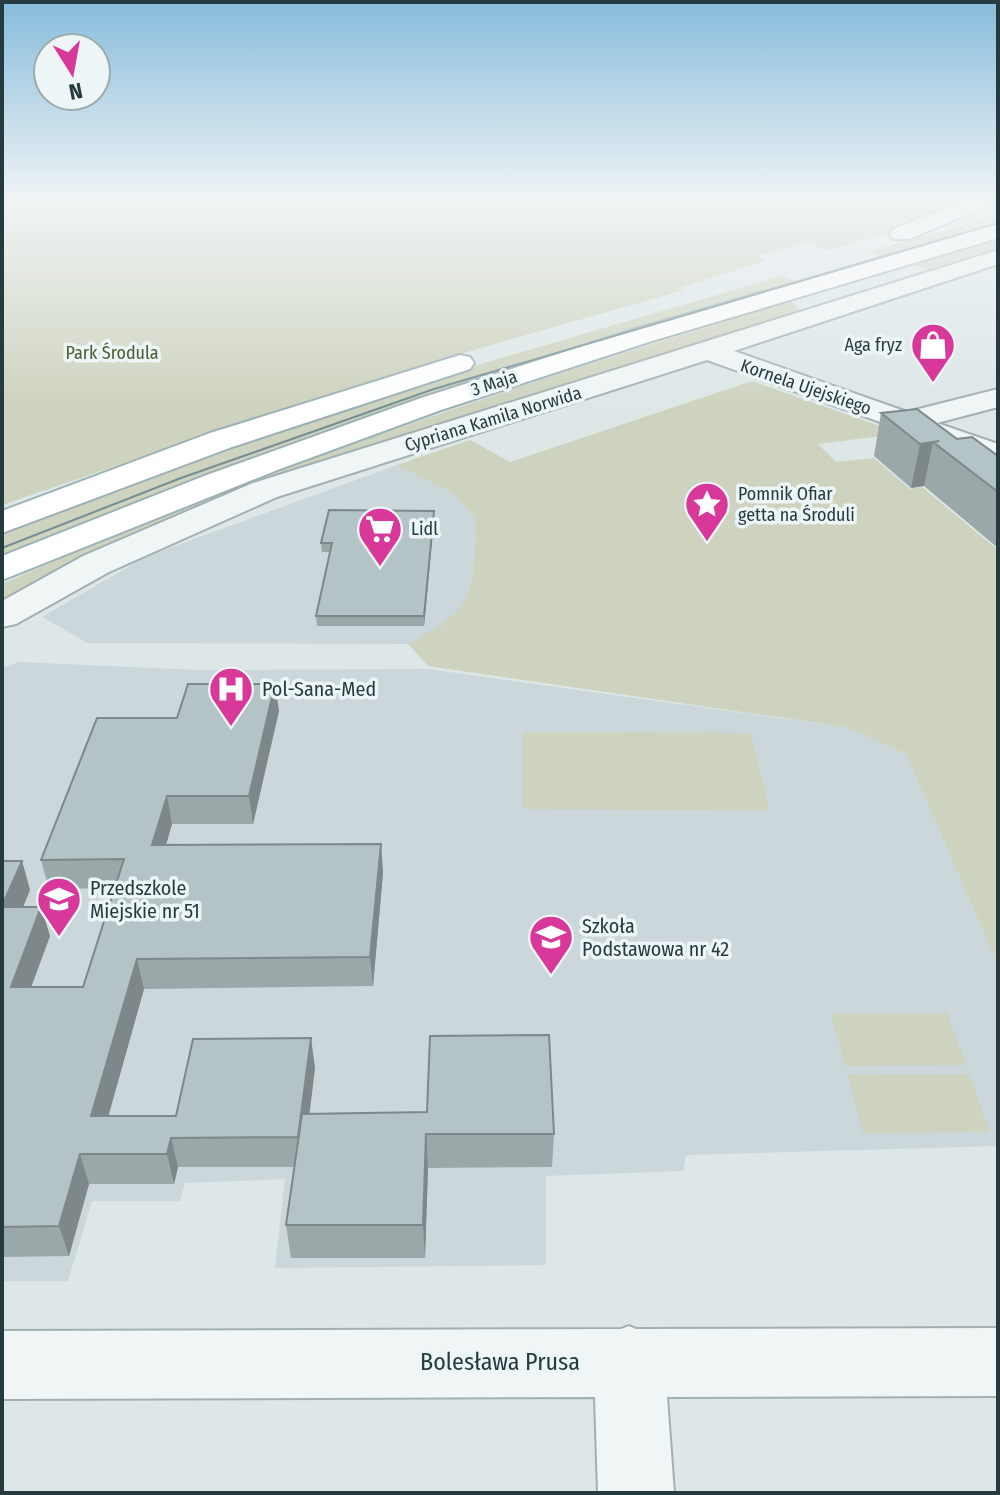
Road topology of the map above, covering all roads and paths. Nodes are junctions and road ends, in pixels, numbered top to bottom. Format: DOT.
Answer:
graph roads {
  1 [pos="791,269"];
  2 [pos="871,269"];
  3 [pos="962,269"];
  4 [pos="553,336"];
  5 [pos="708,351"];
  6 [pos="483,356"];
  7 [pos="998,398"];
  8 [pos="905,422"];
  9 [pos="998,455"];
  10 [pos="2,523"];
  11 [pos="2,569"];
  12 [pos="2,616"];
  13 [pos="629,1360"];
  14 [pos="998,1362"];
  15 [pos="2,1365"];
  16 [pos="636,1493"];
  1 -- 4 [label="main road"];
  2 -- 11 [label="main road, 3 Maja"];
  3 -- 5 [label="street, Cypriana Kamila Norwida"];
  5 -- 8 [label="street, Kornela Ujejskiego"];
  5 -- 12 [label="street, Cypriana Kamila Norwida"];
  6 -- 10 [label="main road, 3 Maja"];
  7 -- 8 [label="street"];
  8 -- 9 [label="street, Kornela Ujejskiego"];
  13 -- 14 [label="street, Bolesława Prusa"];
  13 -- 15 [label="street, Bolesława Prusa"];
  13 -- 16 [label="street"];
}
